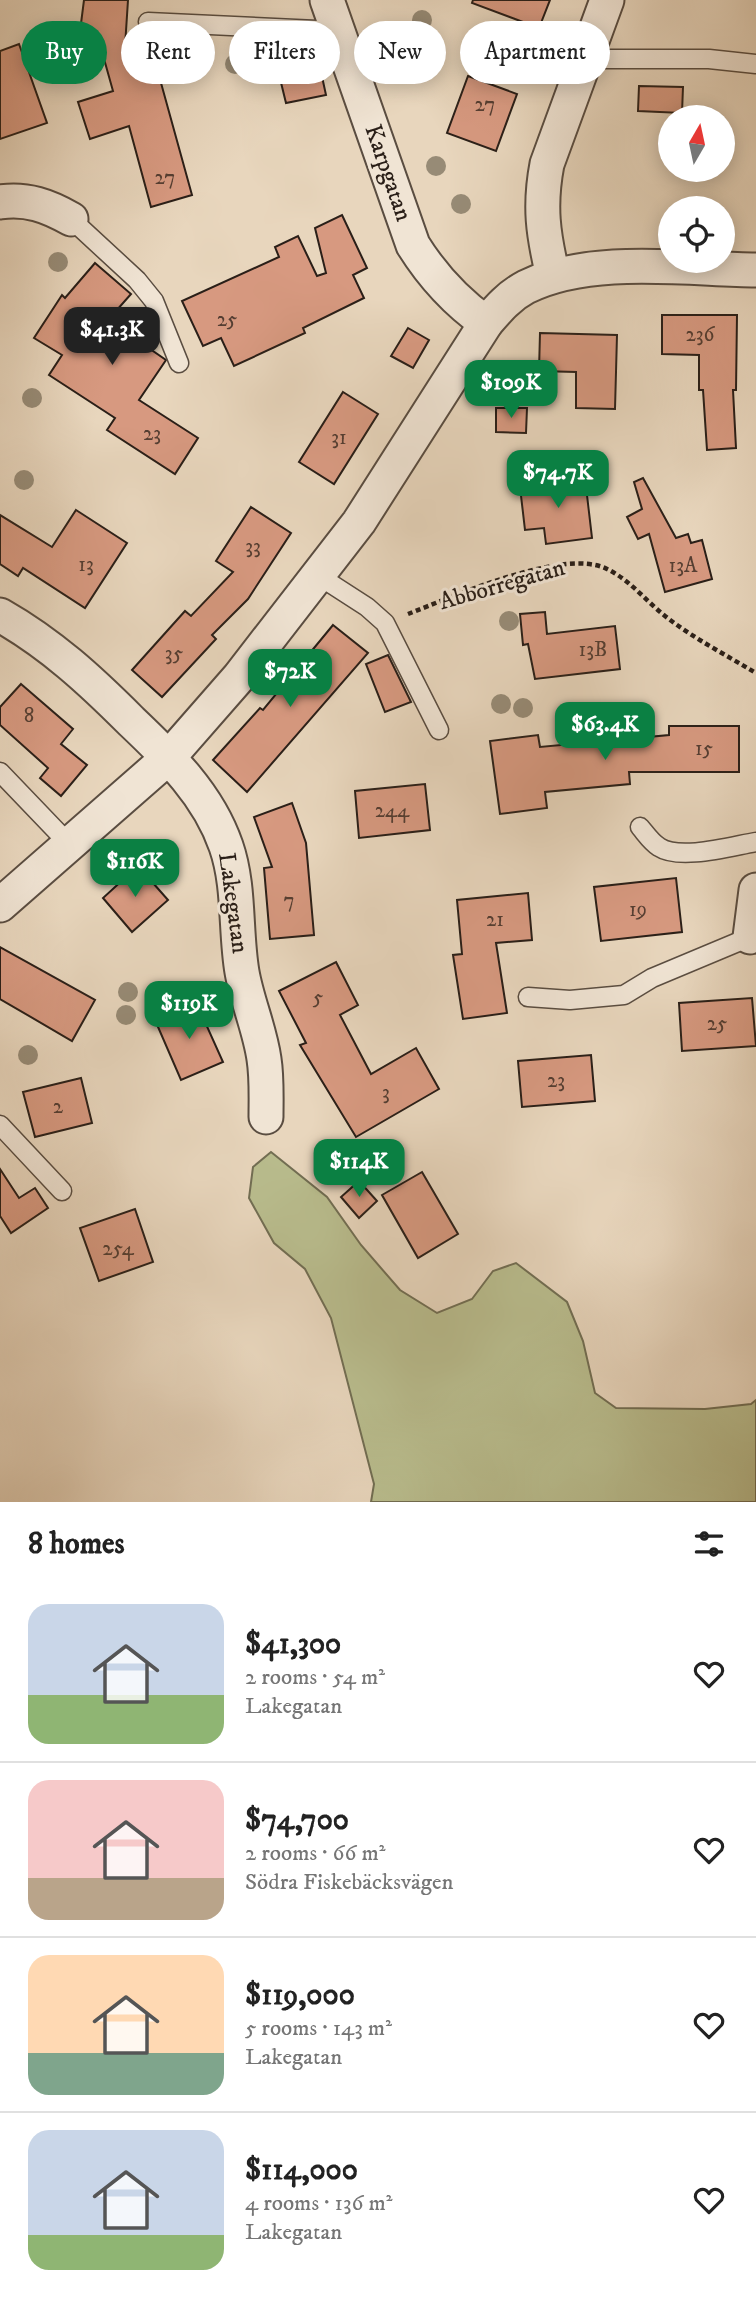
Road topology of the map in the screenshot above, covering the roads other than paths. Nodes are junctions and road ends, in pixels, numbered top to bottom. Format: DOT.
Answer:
graph roads {
  1 [pos="607,0"];
  2 [pos="333,15"];
  3 [pos="174,21"];
  4 [pos="600,21"];
  5 [pos="610,59"];
  6 [pos="756,64"];
  7 [pos="577,84"];
  8 [pos="0,202"];
  9 [pos="71,219"];
  10 [pos="756,270"];
  11 [pos="553,276"];
  12 [pos="486,323"];
  13 [pos="178,363"];
  14 [pos="318,576"];
  15 [pos="0,615"];
  16 [pos="439,730"];
  17 [pos="169,757"];
  18 [pos="0,772"];
  19 [pos="640,827"];
  20 [pos="756,842"];
  21 [pos="69,844"];
  22 [pos="756,890"];
  23 [pos="0,905"];
  24 [pos="750,937"];
  25 [pos="528,997"];
  26 [pos="266,1117"];
  27 [pos="0,1125"];
  28 [pos="62,1191"];
  1 -- 4 [label="street"];
  2 -- 3 [label="lane"];
  2 -- 12 [label="street, Karpgatan"];
  5 -- 6 [label="lane"];
  7 -- 11 [label="street"];
  8 -- 9 [label="street"];
  9 -- 13 [label="lane"];
  10 -- 11 [label="street"];
  11 -- 12 [label="street"];
  12 -- 14 [label="street"];
  14 -- 16 [label="lane"];
  14 -- 17 [label="street"];
  15 -- 17 [label="street, Lakegatan"];
  17 -- 21 [label="street"];
  17 -- 26 [label="street, Lakegatan"];
  18 -- 21 [label="lane"];
  19 -- 20 [label="lane"];
  21 -- 23 [label="street"];
  22 -- 24 [label="street"];
  24 -- 25 [label="lane"];
  27 -- 28 [label="lane"];
}
